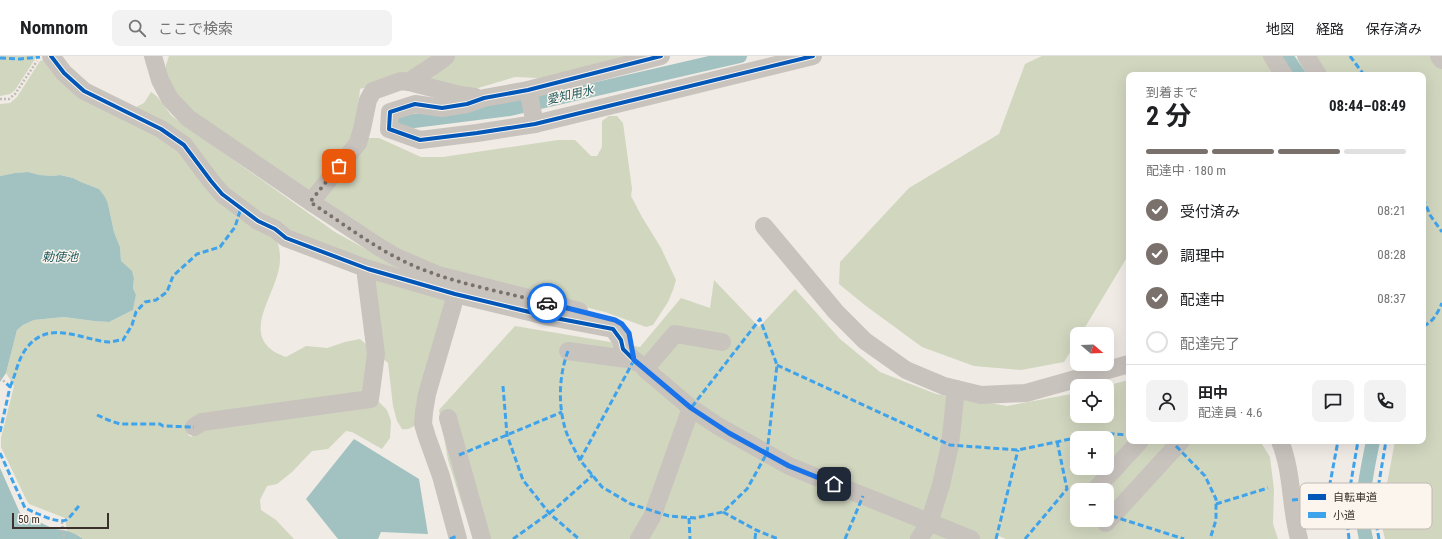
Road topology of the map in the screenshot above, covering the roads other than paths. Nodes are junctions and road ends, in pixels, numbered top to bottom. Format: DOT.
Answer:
graph roads {
  1 [pos="46,56"];
  2 [pos="153,56"];
  3 [pos="446,56"];
  4 [pos="661,56"];
  5 [pos="812,56"];
  6 [pos="1272,56"];
  7 [pos="1306,56"];
  8 [pos="1439,56"];
  9 [pos="1442,60"];
  10 [pos="1282,72"];
  11 [pos="1316,72"];
  12 [pos="409,82"];
  13 [pos="528,92"];
  14 [pos="484,98"];
  15 [pos="535,124"];
  16 [pos="310,202"];
  17 [pos="764,226"];
  18 [pos="368,269"];
  19 [pos="455,294"];
  20 [pos="722,342"];
  21 [pos="568,351"];
  22 [pos="639,365"];
  23 [pos="1126,365"];
  24 [pos="956,389"];
  25 [pos="691,408"];
  26 [pos="448,418"];
  27 [pos="194,427"];
  28 [pos="1137,444"];
  29 [pos="1178,444"];
  30 [pos="1281,444"];
  31 [pos="1101,483"];
  32 [pos="1114,514"];
  33 [pos="929,523"];
  34 [pos="458,539"];
  35 [pos="482,539"];
  36 [pos="639,539"];
  37 [pos="919,539"];
  38 [pos="971,539"];
  39 [pos="1298,539"];
  1 -- 18 [label="street"];
  2 -- 16 [label="street"];
  3 -- 12 [label="street"];
  4 -- 13 [label="street"];
  5 -- 15 [label="street"];
  6 -- 10 [label="street"];
  7 -- 11 [label="street"];
  8 -- 9 [label="street"];
  12 -- 14 [label="street"];
  12 -- 16 [label="street"];
  13 -- 14 [label="street"];
  13 -- 15 [label="street"];
  14 -- 15 [label="street"];
  16 -- 22 [label="street"];
  17 -- 24 [label="street"];
  18 -- 19 [label="street"];
  18 -- 27 [label="street"];
  19 -- 22 [label="street"];
  19 -- 34 [label="street"];
  20 -- 22 [label="street"];
  21 -- 22 [label="street"];
  22 -- 25 [label="street"];
  23 -- 24 [label="street"];
  24 -- 33 [label="street"];
  25 -- 33 [label="street"];
  25 -- 36 [label="street"];
  26 -- 35 [label="street"];
  28 -- 31 [label="street"];
  29 -- 32 [label="street"];
  30 -- 39 [label="street"];
  33 -- 37 [label="street"];
  33 -- 38 [label="street"];
}
